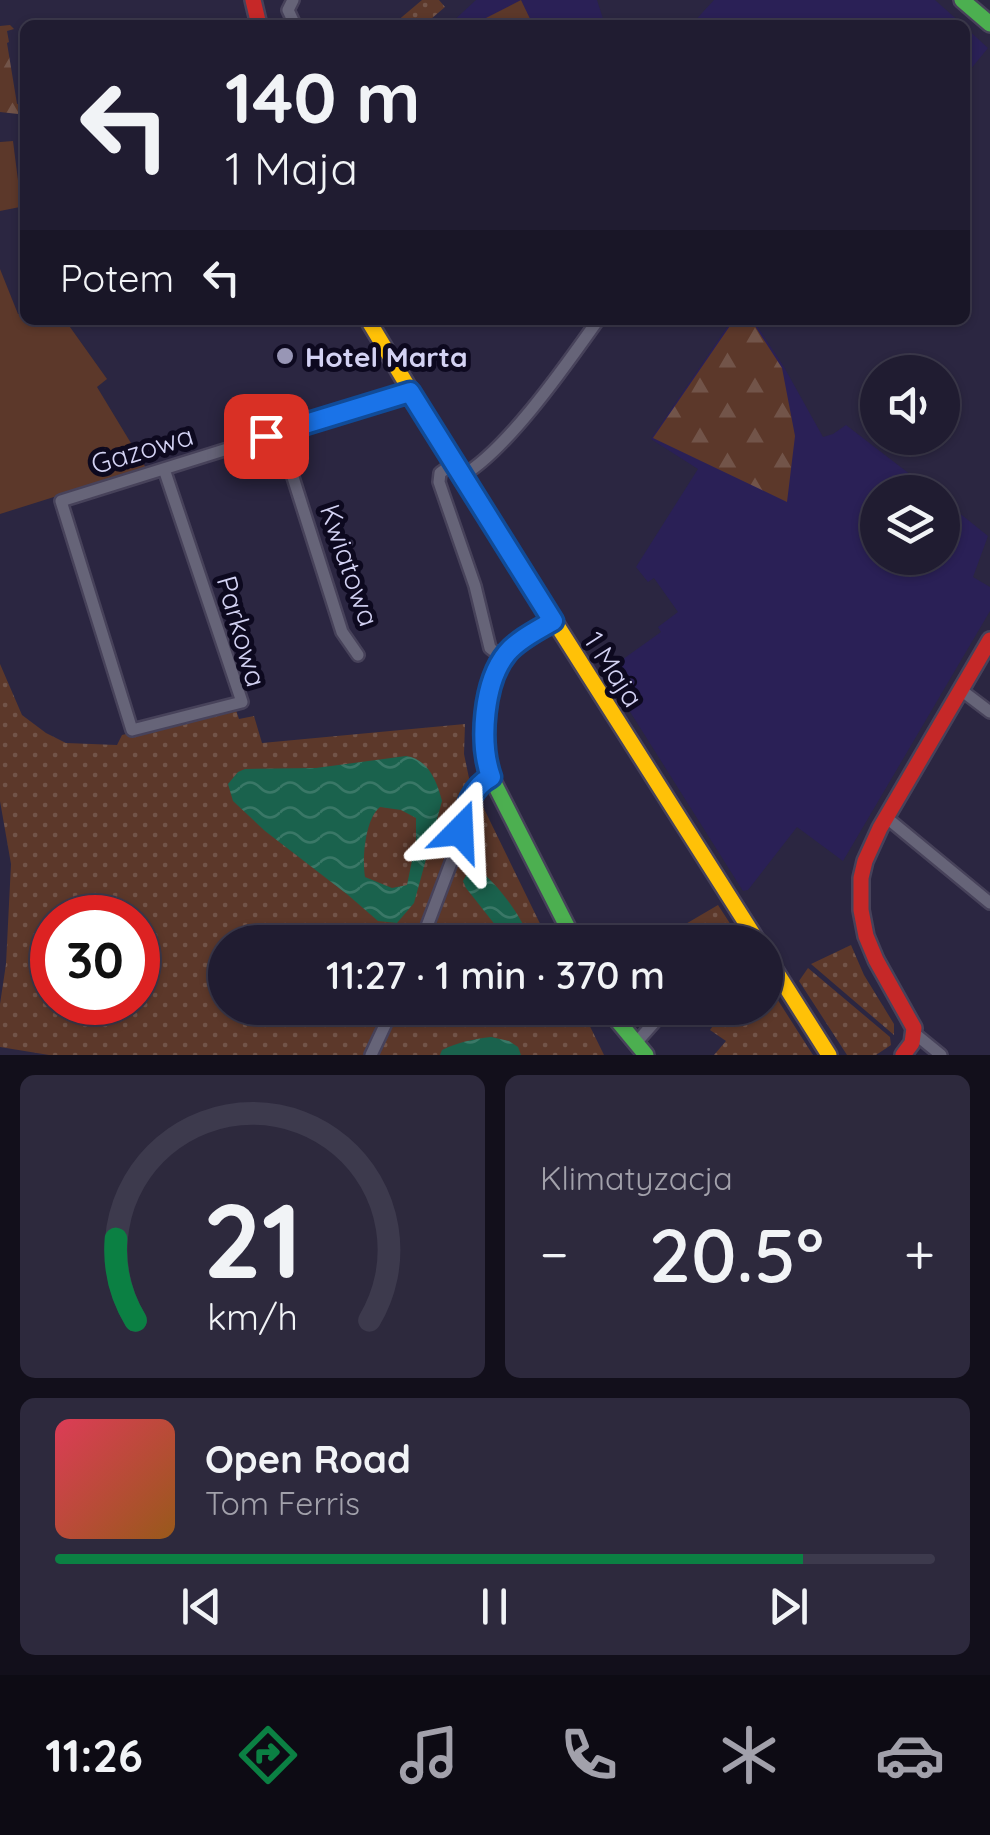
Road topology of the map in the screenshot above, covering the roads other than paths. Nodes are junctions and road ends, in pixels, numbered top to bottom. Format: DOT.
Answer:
graph roads {
  1 [pos="962,0"];
  2 [pos="990,24"];
  3 [pos="371,325"];
  4 [pos="595,325"];
  5 [pos="410,392"];
  6 [pos="279,433"];
  7 [pos="164,469"];
  8 [pos="458,469"];
  9 [pos="60,501"];
  10 [pos="553,621"];
  11 [pos="990,640"];
  12 [pos="358,655"];
  13 [pos="503,658"];
  14 [pos="961,690"];
  15 [pos="990,712"];
  16 [pos="491,777"];
  17 [pos="887,818"];
  18 [pos="990,903"];
  19 [pos="427,925"];
  20 [pos="565,925"];
  21 [pos="747,925"];
  22 [pos="783,983"];
  23 [pos="385,1025"];
  24 [pos="620,1025"];
  25 [pos="656,1025"];
  26 [pos="912,1025"];
  27 [pos="641,1050"];
  28 [pos="371,1055"];
  29 [pos="828,1055"];
  30 [pos="904,1055"];
  31 [pos="941,1055"];
  1 -- 2 [label="street"];
  3 -- 5 [label="street, 1 Maja"];
  4 -- 8 [label="street"];
  5 -- 6 [label="street, Gazowa"];
  5 -- 8 [label="street, 1 Maja"];
  6 -- 7 [label="street, Gazowa"];
  6 -- 12 [label="street, Kwiatowa"];
  7 -- 9 [label="street, Gazowa"];
  7 -- 9 [label="street, Parkowa"];
  8 -- 10 [label="street, 1 Maja"];
  8 -- 13 [label="street"];
  10 -- 13 [label="street"];
  10 -- 21 [label="street, 1 Maja"];
  11 -- 14 [label="street"];
  13 -- 16 [label="street"];
  14 -- 15 [label="street"];
  14 -- 17 [label="street"];
  16 -- 19 [label="street"];
  16 -- 20 [label="street"];
  17 -- 18 [label="street"];
  17 -- 26 [label="street"];
  22 -- 29 [label="street"];
  23 -- 28 [label="street"];
  24 -- 27 [label="street"];
  25 -- 27 [label="street"];
  26 -- 30 [label="street"];
  26 -- 31 [label="street"];
}
